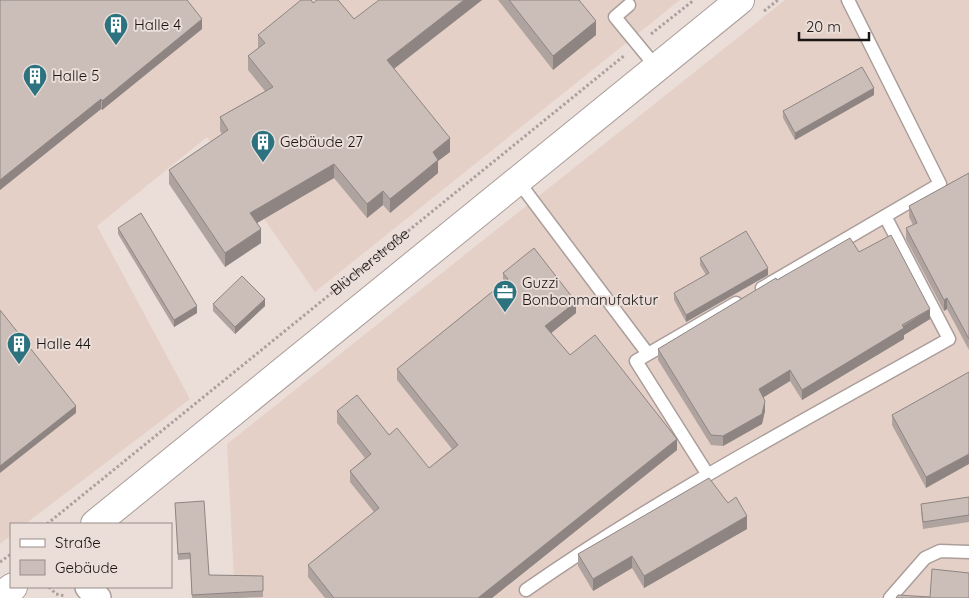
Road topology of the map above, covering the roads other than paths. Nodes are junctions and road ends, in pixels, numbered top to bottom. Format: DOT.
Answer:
graph roads {
  1 [pos="740,0"];
  2 [pos="848,0"];
  3 [pos="630,4"];
  4 [pos="657,68"];
  5 [pos="518,181"];
  6 [pos="885,216"];
  7 [pos="648,354"];
  8 [pos="708,474"];
  9 [pos="96,523"];
  10 [pos="969,552"];
  11 [pos="12,588"];
  12 [pos="89,588"];
  13 [pos="526,590"];
  14 [pos="0,596"];
  15 [pos="98,598"];
  16 [pos="890,598"];
  1 -- 4 [label="main road, Blücherstraße"];
  2 -- 6 [label="lane"];
  3 -- 4 [label="lane"];
  4 -- 5 [label="main road, Blücherstraße"];
  5 -- 7 [label="lane"];
  5 -- 9 [label="main road, Blücherstraße"];
  6 -- 7 [label="lane"];
  6 -- 8 [label="lane"];
  7 -- 8 [label="lane"];
  8 -- 13 [label="lane"];
  10 -- 16 [label="lane"];
  11 -- 14 [label="main road"];
  12 -- 15 [label="street"];
}
